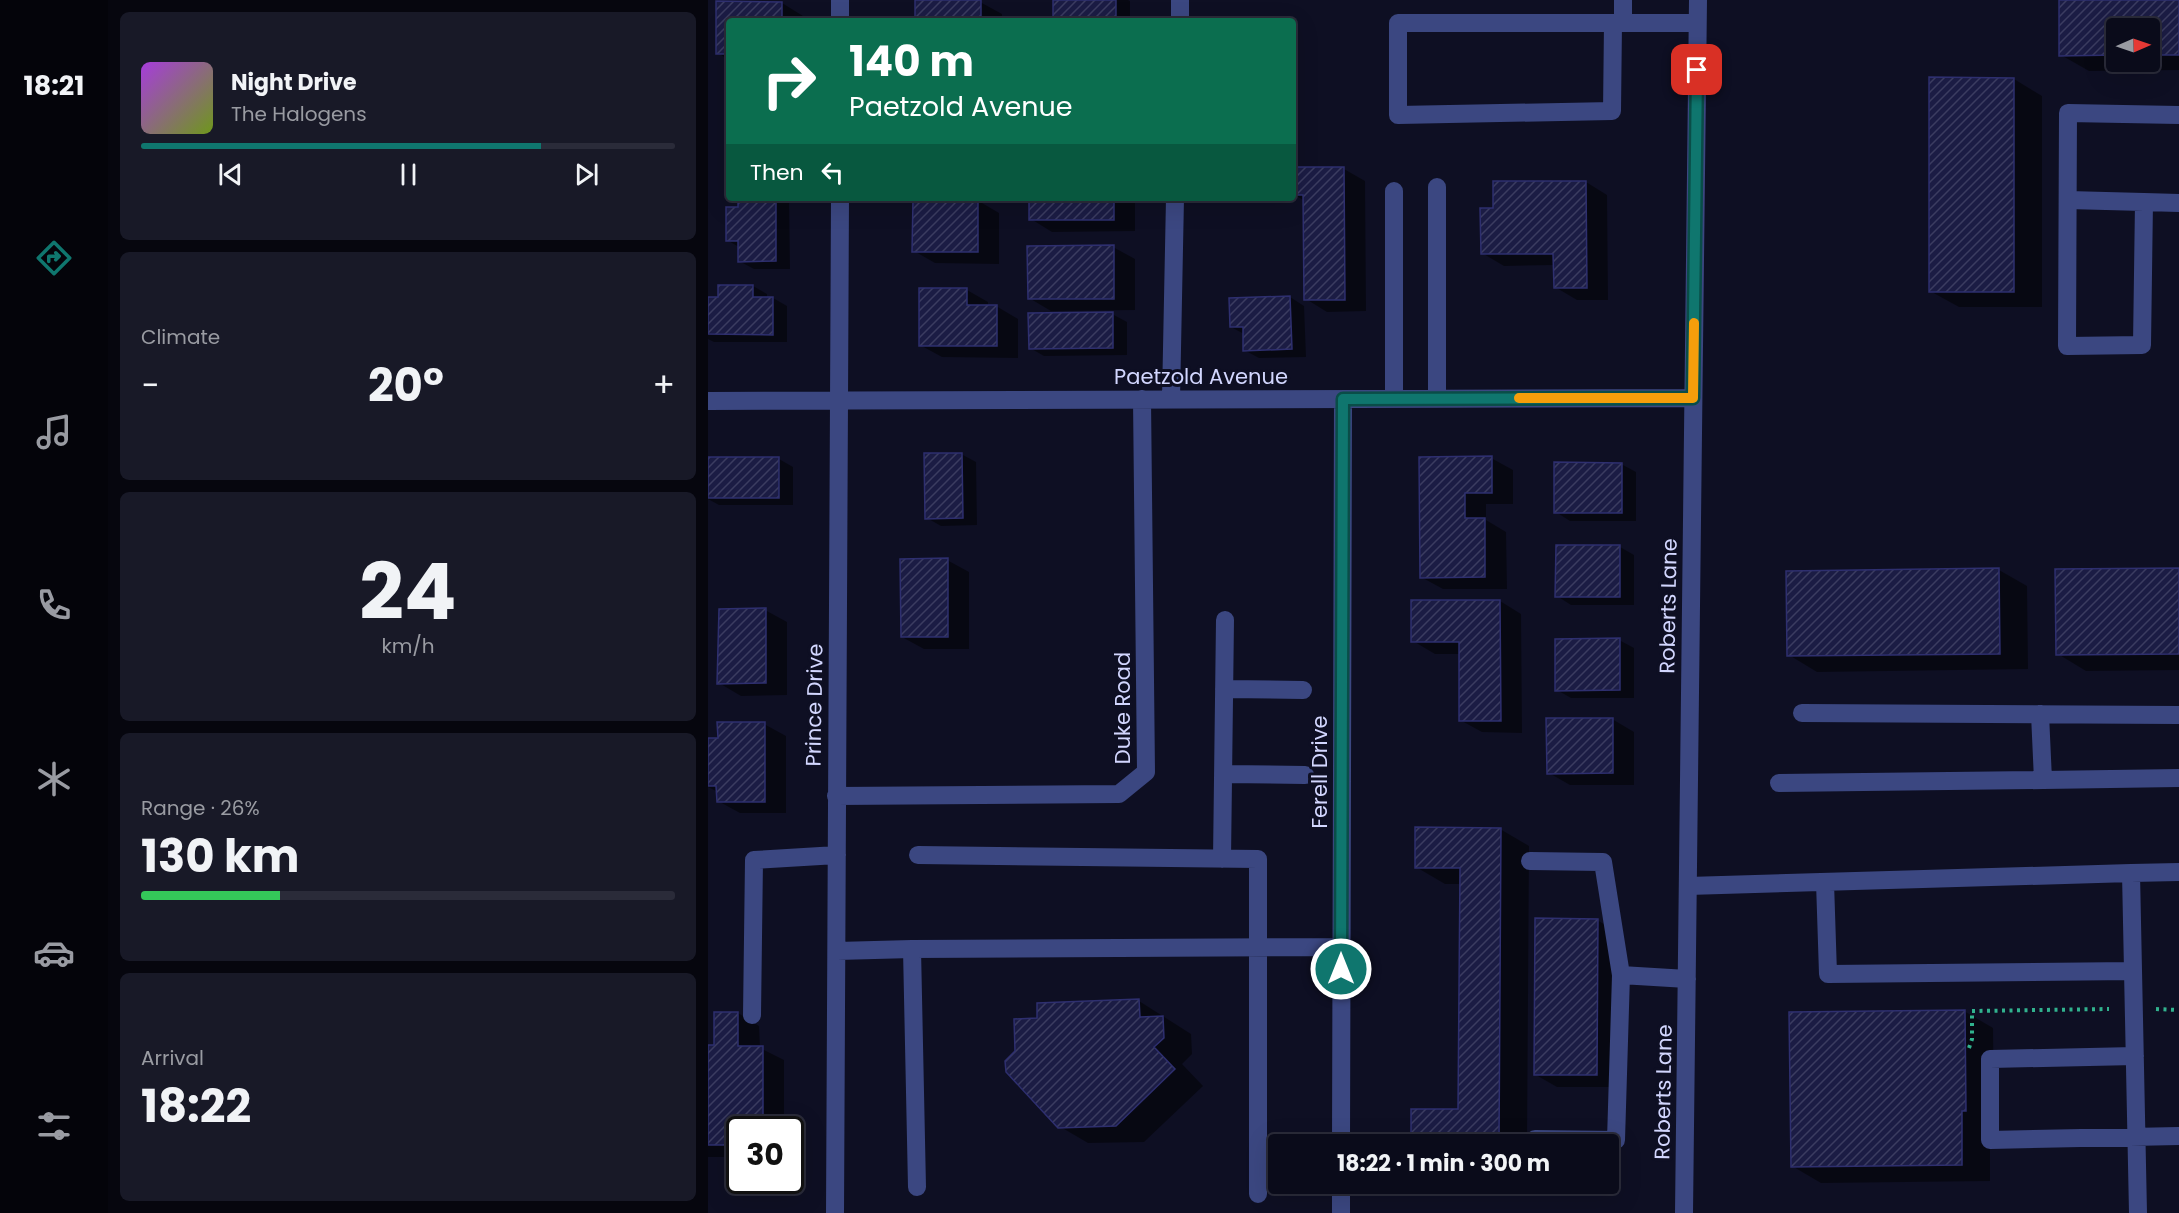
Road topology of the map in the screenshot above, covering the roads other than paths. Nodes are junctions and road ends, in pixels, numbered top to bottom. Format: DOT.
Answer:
graph roads {
  1 [pos="840,0"];
  2 [pos="1180,0"];
  3 [pos="1623,0"];
  4 [pos="1698,0"];
  5 [pos="840,18"];
  6 [pos="1180,18"];
  7 [pos="1618,23"];
  8 [pos="1697,23"];
  9 [pos="2179,115"];
  10 [pos="1437,187"];
  11 [pos="1394,191"];
  12 [pos="2068,200"];
  13 [pos="840,201"];
  14 [pos="1176,201"];
  15 [pos="2144,202"];
  16 [pos="2179,203"];
  17 [pos="1437,398"];
  18 [pos="1693,398"];
  19 [pos="1142,399"];
  20 [pos="1171,399"];
  21 [pos="1343,399"];
  22 [pos="1394,399"];
  23 [pos="840,400"];
  24 [pos="708,401"];
  25 [pos="1225,620"];
  26 [pos="1224,689"];
  27 [pos="1303,690"];
  28 [pos="1802,713"];
  29 [pos="2040,714"];
  30 [pos="2179,715"];
  31 [pos="1223,774"];
  32 [pos="1305,775"];
  33 [pos="2179,778"];
  34 [pos="2043,780"];
  35 [pos="1779,783"];
  36 [pos="836,796"];
  37 [pos="837,855"];
  38 [pos="918,855"];
  39 [pos="1222,859"];
  40 [pos="1530,861"];
  41 [pos="2179,872"];
  42 [pos="2131,873"];
  43 [pos="1825,882"];
  44 [pos="1688,886"];
  45 [pos="1259,947"];
  46 [pos="1342,947"];
  47 [pos="912,949"];
  48 [pos="837,951"];
  49 [pos="2133,970"];
  50 [pos="1621,975"];
  51 [pos="1687,979"];
  52 [pos="752,1015"];
  53 [pos="2135,1056"];
  54 [pos="1341,1134"];
  55 [pos="1616,1134"];
  56 [pos="2179,1136"];
  57 [pos="2136,1137"];
  58 [pos="917,1187"];
  59 [pos="1258,1194"];
  60 [pos="1341,1194"];
  61 [pos="835,1213"];
  62 [pos="1341,1213"];
  63 [pos="1684,1213"];
  64 [pos="2138,1213"];
  1 -- 5 [label="street"];
  2 -- 6 [label="street"];
  3 -- 7 [label="street"];
  4 -- 8 [label="street, Roberts Lane"];
  7 -- 7 [label="street"];
  7 -- 8 [label="street"];
  8 -- 18 [label="street, Roberts Lane"];
  9 -- 12 [label="street"];
  10 -- 17 [label="street"];
  11 -- 22 [label="street"];
  12 -- 15 [label="street"];
  12 -- 15 [label="street"];
  13 -- 23 [label="street, Prince Drive"];
  14 -- 20 [label="street"];
  15 -- 16 [label="street"];
  17 -- 18 [label="street, Paetzold Avenue"];
  17 -- 22 [label="street, Paetzold Avenue"];
  18 -- 44 [label="street, Roberts Lane"];
  19 -- 20 [label="street, Paetzold Avenue"];
  19 -- 23 [label="street, Paetzold Avenue"];
  19 -- 36 [label="street, Duke Road"];
  20 -- 21 [label="street, Paetzold Avenue"];
  21 -- 22 [label="street, Paetzold Avenue"];
  21 -- 46 [label="street, Ferell Drive"];
  23 -- 24 [label="street, Paetzold Avenue"];
  23 -- 36 [label="street, Prince Drive"];
  25 -- 26 [label="street"];
  26 -- 27 [label="street"];
  26 -- 31 [label="street"];
  28 -- 29 [label="street"];
  29 -- 30 [label="street"];
  29 -- 34 [label="street"];
  31 -- 32 [label="street"];
  31 -- 39 [label="street"];
  33 -- 34 [label="street"];
  34 -- 35 [label="street"];
  36 -- 37 [label="street, Prince Drive"];
  37 -- 48 [label="street, Prince Drive"];
  37 -- 52 [label="street"];
  38 -- 39 [label="street"];
  39 -- 45 [label="street"];
  40 -- 50 [label="street"];
  41 -- 42 [label="street"];
  42 -- 43 [label="street"];
  42 -- 49 [label="street"];
  43 -- 44 [label="street"];
  43 -- 49 [label="street"];
  44 -- 51 [label="street, Roberts Lane"];
  45 -- 46 [label="street"];
  45 -- 47 [label="street"];
  45 -- 59 [label="street"];
  46 -- 54 [label="street, Ferell Drive"];
  47 -- 48 [label="street"];
  47 -- 58 [label="street"];
  48 -- 61 [label="street, Prince Drive"];
  49 -- 53 [label="street"];
  50 -- 51 [label="street"];
  50 -- 55 [label="street"];
  51 -- 63 [label="street, Roberts Lane"];
  53 -- 57 [label="street"];
  53 -- 57 [label="street"];
  56 -- 57 [label="street"];
  57 -- 64 [label="street"];
  60 -- 62 [label="street"];
}
